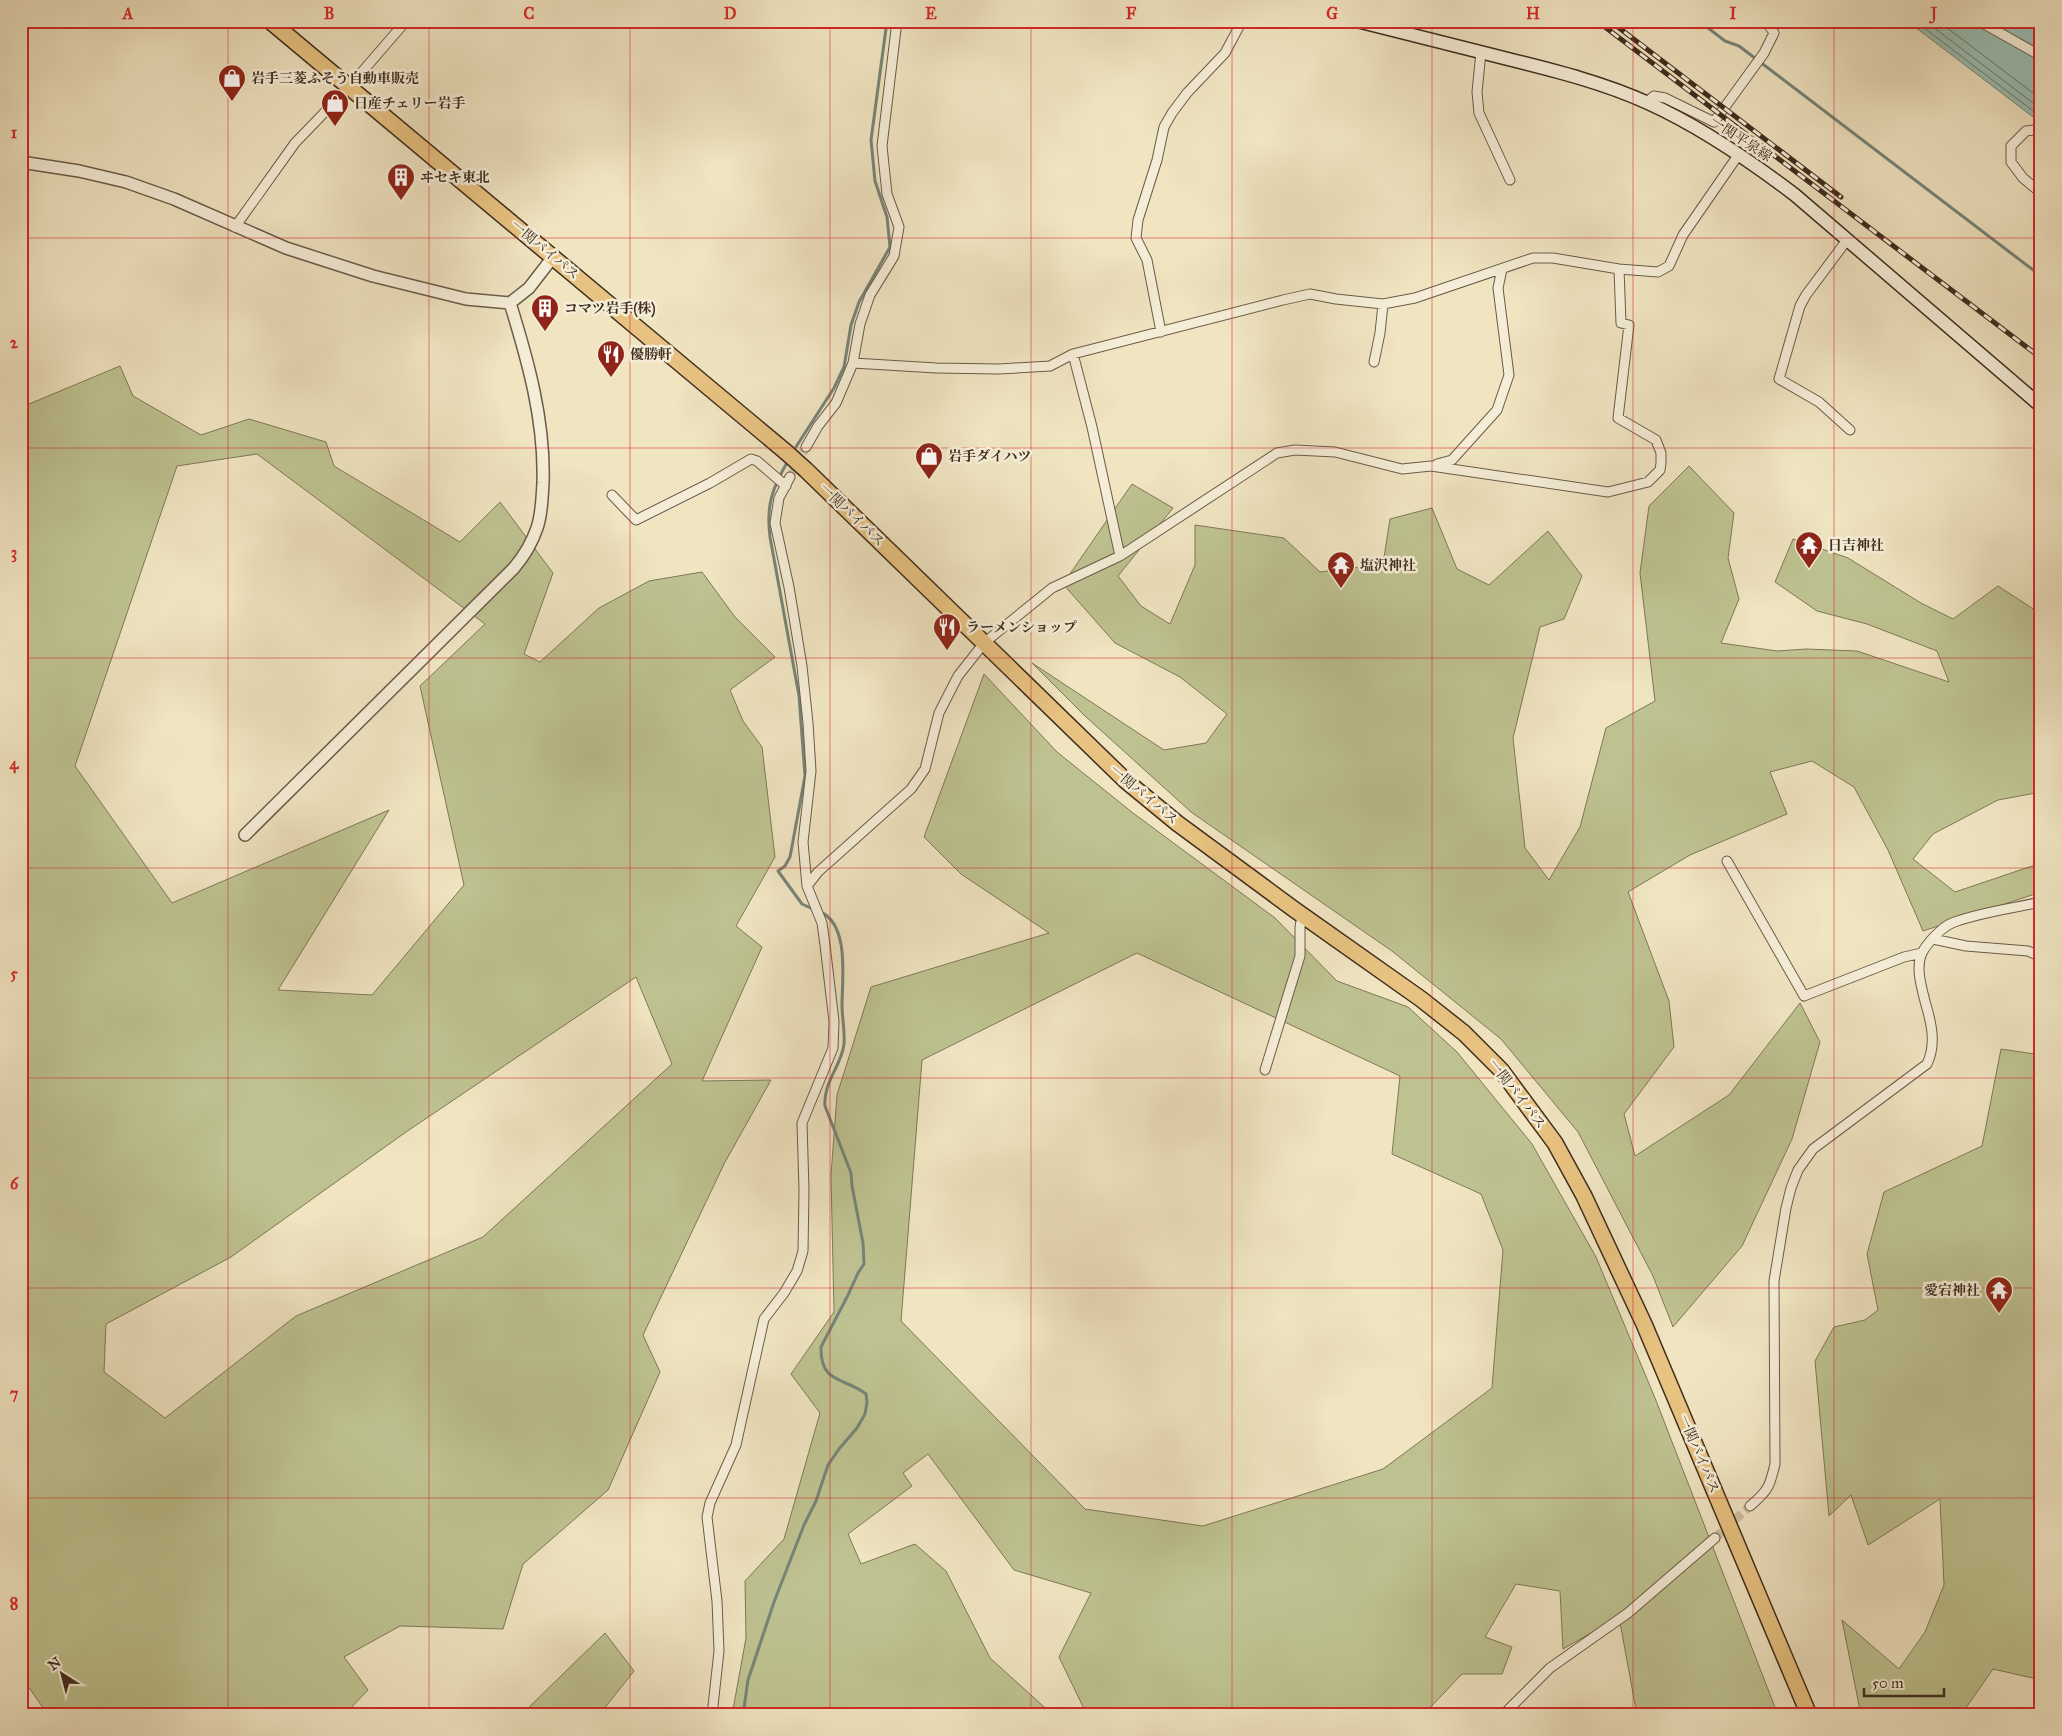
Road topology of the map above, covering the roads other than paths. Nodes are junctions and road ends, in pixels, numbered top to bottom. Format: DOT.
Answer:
graph roads {
  1 [pos="270,21"];
  2 [pos="406,21"];
  3 [pos="897,21"];
  4 [pos="1242,21"];
  5 [pos="1357,21"];
  6 [pos="1766,21"];
  7 [pos="1979,21"];
  8 [pos="1481,52"];
  9 [pos="2041,56"];
  10 [pos="349,86"];
  11 [pos="1647,102"];
  12 [pos="2041,129"];
  13 [pos="1739,154"];
  14 [pos="21,162"];
  15 [pos="1510,180"];
  16 [pos="2041,193"];
  17 [pos="235,227"];
  18 [pos="1847,240"];
  19 [pos="553,256"];
  20 [pos="1502,269"];
  21 [pos="1619,269"];
  22 [pos="510,303"];
  23 [pos="1382,304"];
  24 [pos="1161,332"];
  25 [pos="1073,354"];
  26 [pos="1374,362"];
  27 [pos="853,363"];
  28 [pos="2041,406"];
  29 [pos="1850,430"];
  30 [pos="806,447"];
  31 [pos="1431,466"];
  32 [pos="790,477"];
  33 [pos="786,486"];
  34 [pos="612,495"];
  35 [pos="1120,556"];
  36 [pos="984,643"];
  37 [pos="245,836"];
  38 [pos="1727,861"];
  39 [pos="807,886"];
  40 [pos="2041,902"];
  41 [pos="1302,916"];
  42 [pos="1933,938"];
  43 [pos="1922,953"];
  44 [pos="2041,957"];
  45 [pos="1265,1070"];
  46 [pos="1750,1506"];
  47 [pos="1715,1538"];
  48 [pos="712,1715"];
  49 [pos="1503,1715"];
  50 [pos="1809,1715"];
  1 -- 10 [label="highway, 一関バイパス"];
  2 -- 10 [label="street"];
  3 -- 27 [label="street"];
  4 -- 24 [label="street"];
  5 -- 8 [label="main road, 一関平泉線"];
  6 -- 11 [label="street"];
  7 -- 9 [label="street"];
  8 -- 11 [label="main road, 一関平泉線"];
  8 -- 15 [label="street"];
  10 -- 17 [label="street"];
  10 -- 19 [label="highway, 一関バイパス"];
  11 -- 13 [label="main road, 一関平泉線"];
  12 -- 16 [label="street"];
  13 -- 18 [label="main road, 一関平泉線"];
  13 -- 21 [label="street"];
  14 -- 17 [label="street"];
  17 -- 22 [label="street"];
  18 -- 28 [label="main road, 一関平泉線"];
  18 -- 29 [label="street"];
  19 -- 22 [label="street"];
  19 -- 36 [label="highway, 一関バイパス, bridge"];
  20 -- 21 [label="street"];
  20 -- 23 [label="street"];
  20 -- 31 [label="street"];
  21 -- 31 [label="street"];
  22 -- 37 [label="street"];
  23 -- 24 [label="street"];
  23 -- 26 [label="street"];
  24 -- 25 [label="street"];
  25 -- 27 [label="street"];
  25 -- 35 [label="street"];
  27 -- 30 [label="street"];
  31 -- 35 [label="street"];
  32 -- 33 [label="street"];
  33 -- 34 [label="street"];
  33 -- 39 [label="street"];
  35 -- 36 [label="street"];
  36 -- 39 [label="street"];
  36 -- 41 [label="highway, 一関バイパス"];
  38 -- 43 [label="street"];
  39 -- 48 [label="street"];
  40 -- 42 [label="street"];
  41 -- 45 [label="street"];
  41 -- 50 [label="highway, 一関バイパス"];
  42 -- 43 [label="street"];
  42 -- 44 [label="street"];
  43 -- 46 [label="street"];
  47 -- 49 [label="street"];
}
